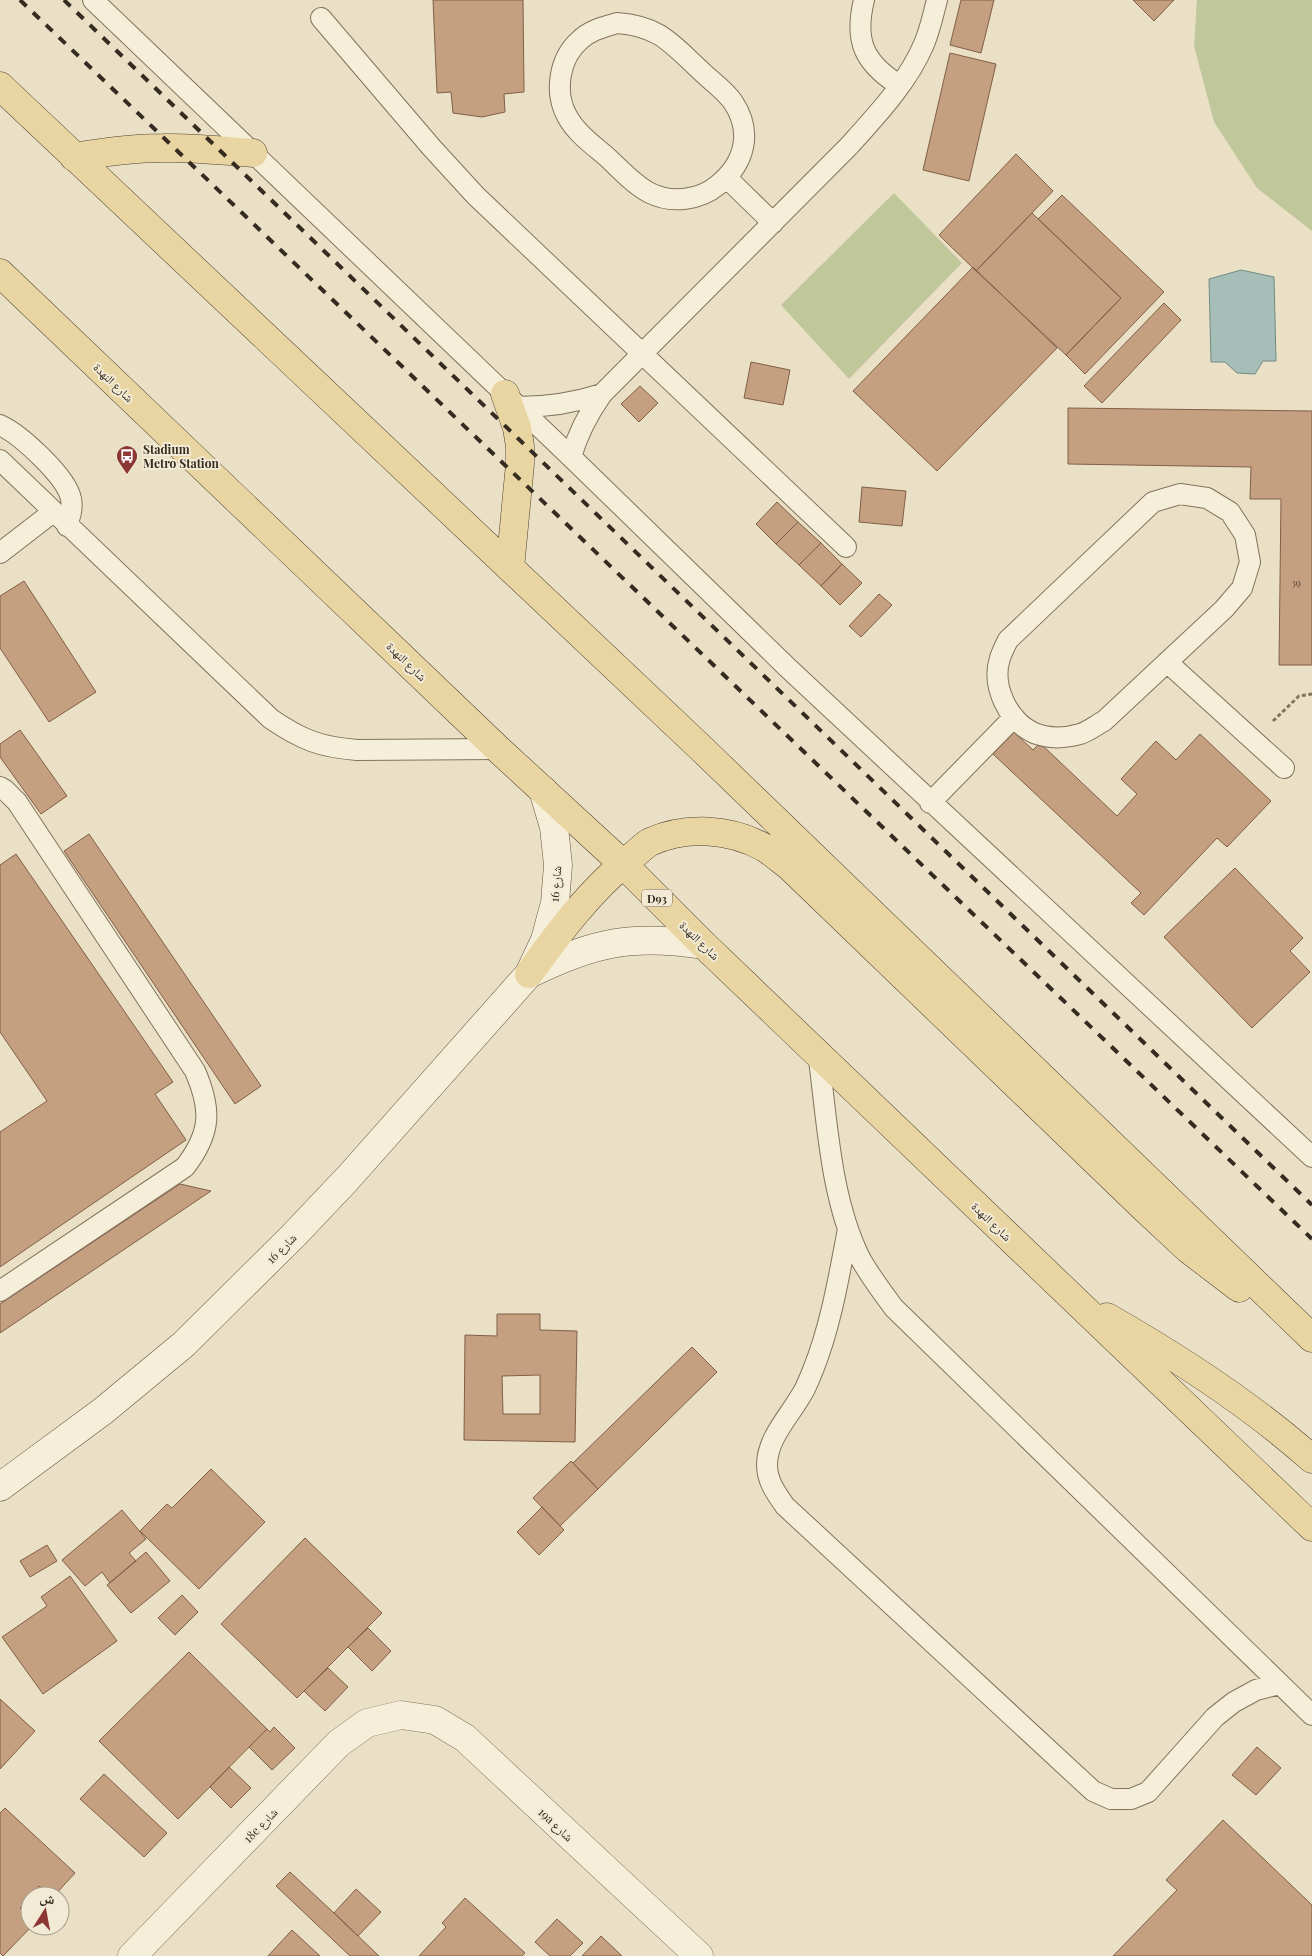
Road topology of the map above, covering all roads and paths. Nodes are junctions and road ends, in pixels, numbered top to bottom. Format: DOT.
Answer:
graph roads {
  1 [pos="93,0"];
  2 [pos="864,0"];
  3 [pos="937,0"];
  4 [pos="321,18"];
  5 [pos="899,85"];
  6 [pos="0,86"];
  7 [pos="253,153"];
  8 [pos="74,157"];
  9 [pos="727,178"];
  10 [pos="773,223"];
  11 [pos="0,273"];
  12 [pos="642,354"];
  13 [pos="602,394"];
  14 [pos="511,400"];
  15 [pos="0,425"];
  16 [pos="571,458"];
  17 [pos="0,460"];
  18 [pos="53,512"];
  19 [pos="67,526"];
  20 [pos="846,547"];
  21 [pos="4,550"];
  22 [pos="510,568"];
  23 [pos="1167,662"];
  24 [pos="1312,694"];
  25 [pos="1014,717"];
  26 [pos="1253,740"];
  27 [pos="498,749"];
  28 [pos="1284,768"];
  29 [pos="0,787"];
  30 [pos="543,790"];
  31 [pos="930,803"];
  32 [pos="623,864"];
  33 [pos="704,945"];
  34 [pos="529,974"];
  35 [pos="818,1052"];
  36 [pos="1312,1157"];
  37 [pos="848,1229"];
  38 [pos="0,1291"];
  39 [pos="1069,1295"];
  40 [pos="1312,1338"];
  41 [pos="1312,1459"];
  42 [pos="0,1487"];
  43 [pos="1312,1527"];
  44 [pos="1279,1684"];
  45 [pos="1312,1715"];
  46 [pos="401,1716"];
  47 [pos="132,1956"];
  48 [pos="699,1956"];
  1 -- 7 [label="lane"];
  2 -- 5 [label="lane"];
  3 -- 5 [label="lane"];
  4 -- 12 [label="lane"];
  5 -- 10 [label="lane"];
  6 -- 8 [label="main road"];
  7 -- 8 [label="main road"];
  7 -- 14 [label="lane"];
  8 -- 22 [label="main road"];
  9 -- 9 [label="lane"];
  9 -- 10 [label="lane"];
  10 -- 12 [label="lane"];
  11 -- 27 [label="main road, شارع النهدة / D93"];
  12 -- 13 [label="lane"];
  12 -- 20 [label="lane"];
  13 -- 14 [label="lane"];
  13 -- 16 [label="lane"];
  14 -- 16 [label="lane"];
  14 -- 22 [label="main road"];
  15 -- 19 [label="lane"];
  16 -- 31 [label="lane"];
  17 -- 18 [label="lane"];
  18 -- 19 [label="lane"];
  18 -- 21 [label="lane"];
  19 -- 27 [label="lane"];
  22 -- 40 [label="main road"];
  23 -- 25 [label="lane"];
  23 -- 25 [label="lane"];
  23 -- 26 [label="lane"];
  24 -- 26 [label="path"];
  25 -- 31 [label="lane"];
  26 -- 28 [label="lane"];
  27 -- 30 [label="main road, شارع النهدة / D93"];
  29 -- 38 [label="lane"];
  30 -- 32 [label="main road, شارع النهدة / D93"];
  30 -- 34 [label="street, شارع 16"];
  31 -- 36 [label="lane"];
  32 -- 33 [label="main road, شارع النهدة / D93"];
  32 -- 34 [label="main road"];
  32 -- 40 [label="main road"];
  33 -- 34 [label="street, شارع 16"];
  33 -- 35 [label="main road, شارع النهدة / D93"];
  34 -- 42 [label="street, شارع 16"];
  35 -- 37 [label="lane"];
  35 -- 39 [label="main road, شارع النهدة / D93"];
  37 -- 44 [label="lane"];
  37 -- 44 [label="lane"];
  39 -- 41 [label="main road"];
  39 -- 43 [label="main road, شارع النهدة / D93"];
  44 -- 45 [label="lane"];
  46 -- 47 [label="street, 18e شارع"];
  46 -- 48 [label="street, 19a شارع"];
}
